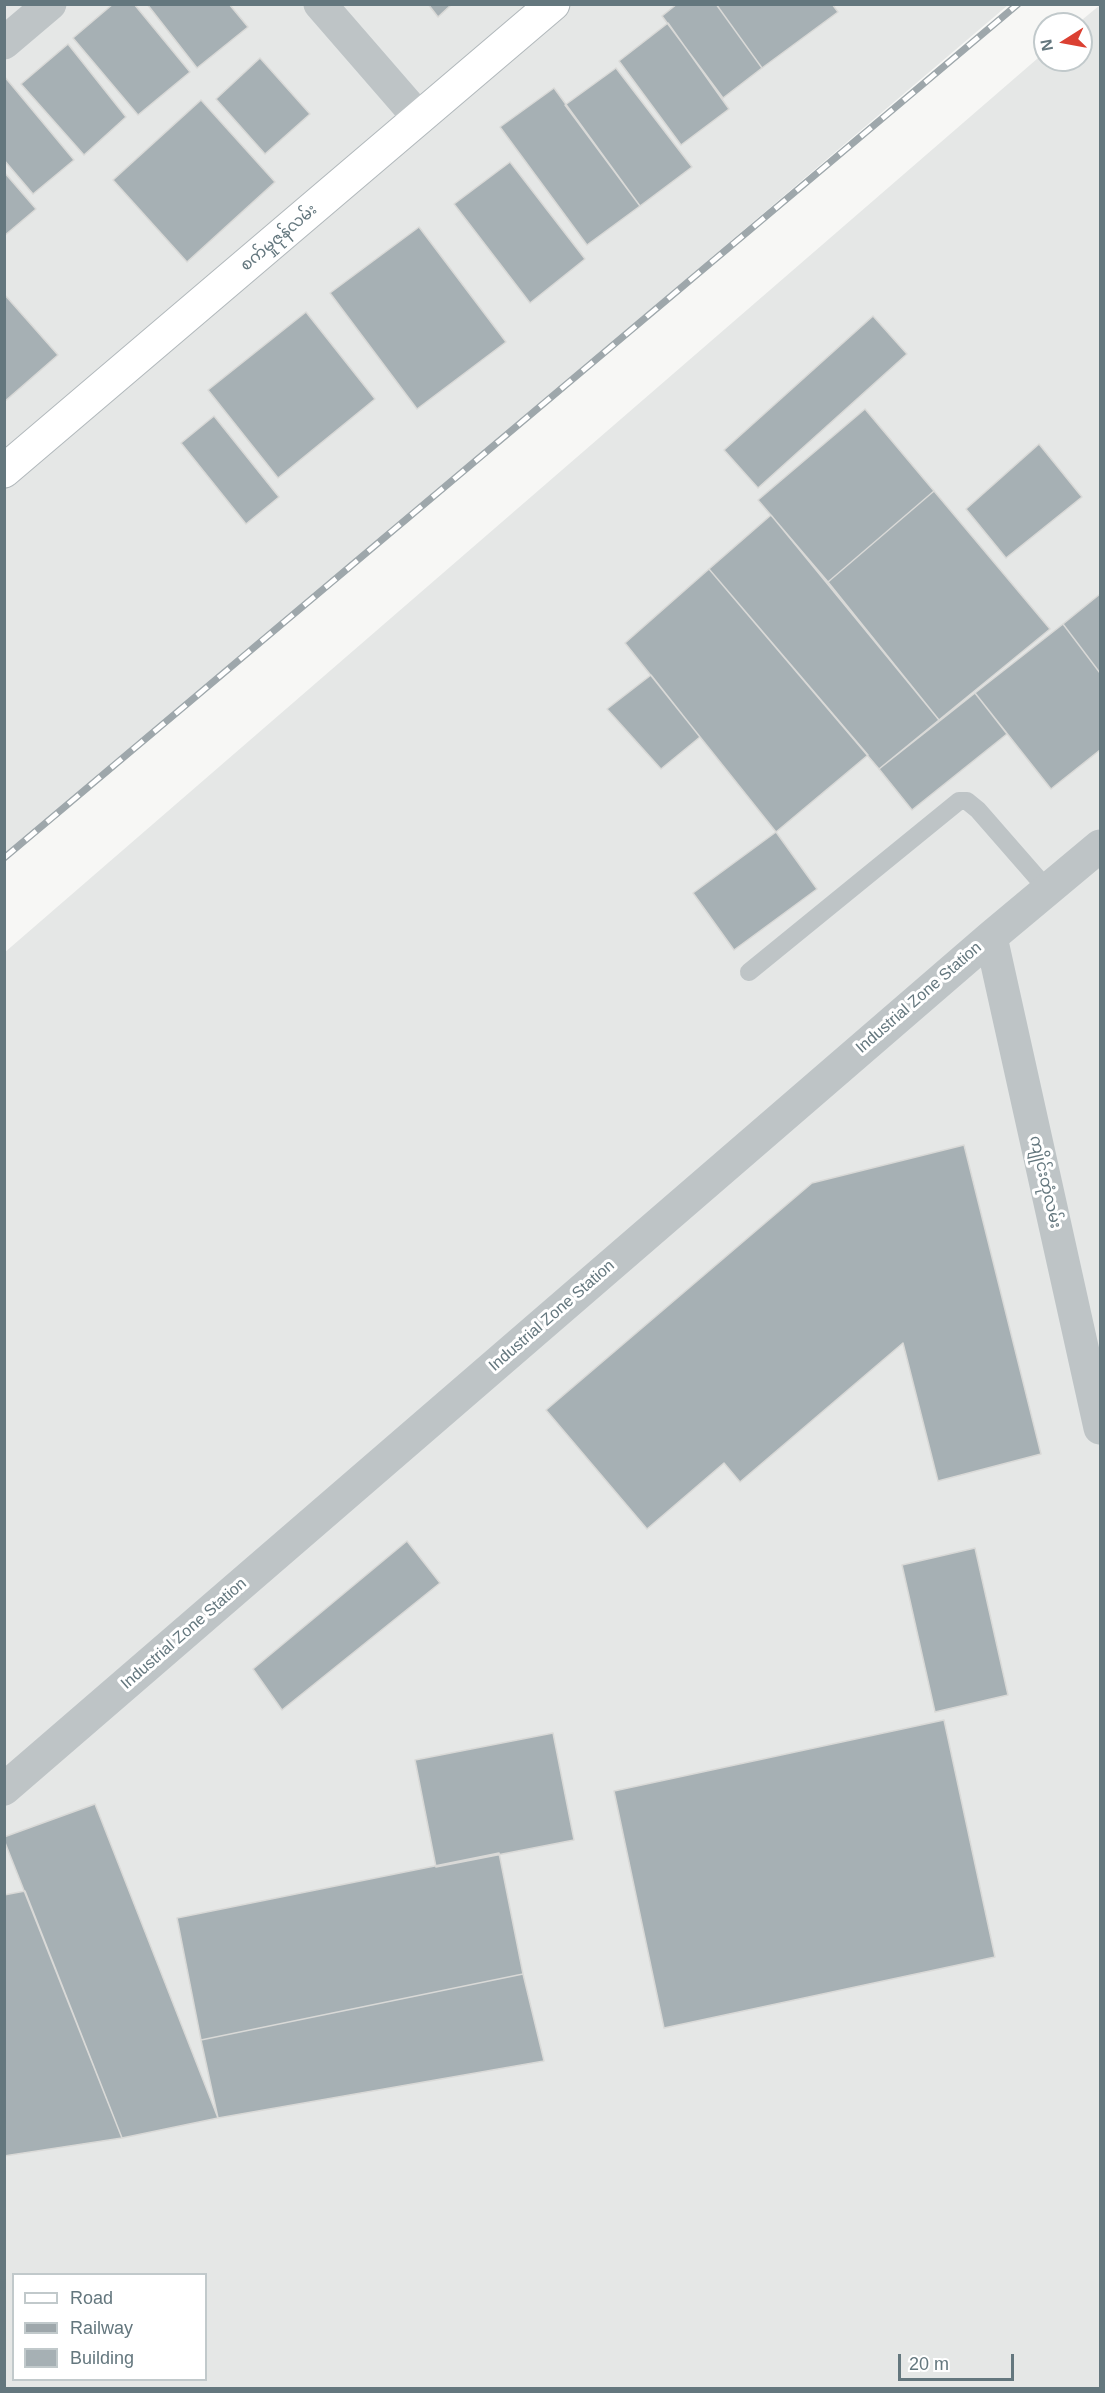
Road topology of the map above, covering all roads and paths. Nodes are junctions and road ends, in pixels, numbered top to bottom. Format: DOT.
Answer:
graph roads {
  1 [pos="50,4"];
  2 [pos="320,4"];
  3 [pos="553,4"];
  4 [pos="4,43"];
  5 [pos="420,118"];
  6 [pos="4,471"];
  7 [pos="1101,846"];
  8 [pos="1047,889"];
  9 [pos="991,937"];
  10 [pos="749,972"];
  11 [pos="1095,1378"];
  12 [pos="1101,1428"];
  13 [pos="4,1789"];
  1 -- 4 [label="street"];
  2 -- 5 [label="street"];
  3 -- 5 [label="street, စက်မှုဇုန်လမ်း"];
  5 -- 6 [label="street, စက်မှုဇုန်လမ်း"];
  7 -- 8 [label="street, Industrial Zone Station"];
  8 -- 9 [label="street, Industrial Zone Station"];
  8 -- 10 [label="lane"];
  9 -- 11 [label="street, ကျိုင်းတုံလမ်း"];
  9 -- 13 [label="street, Industrial Zone Station"];
  11 -- 12 [label="street, ကျိုင်းတုံလမ်း"];
}
